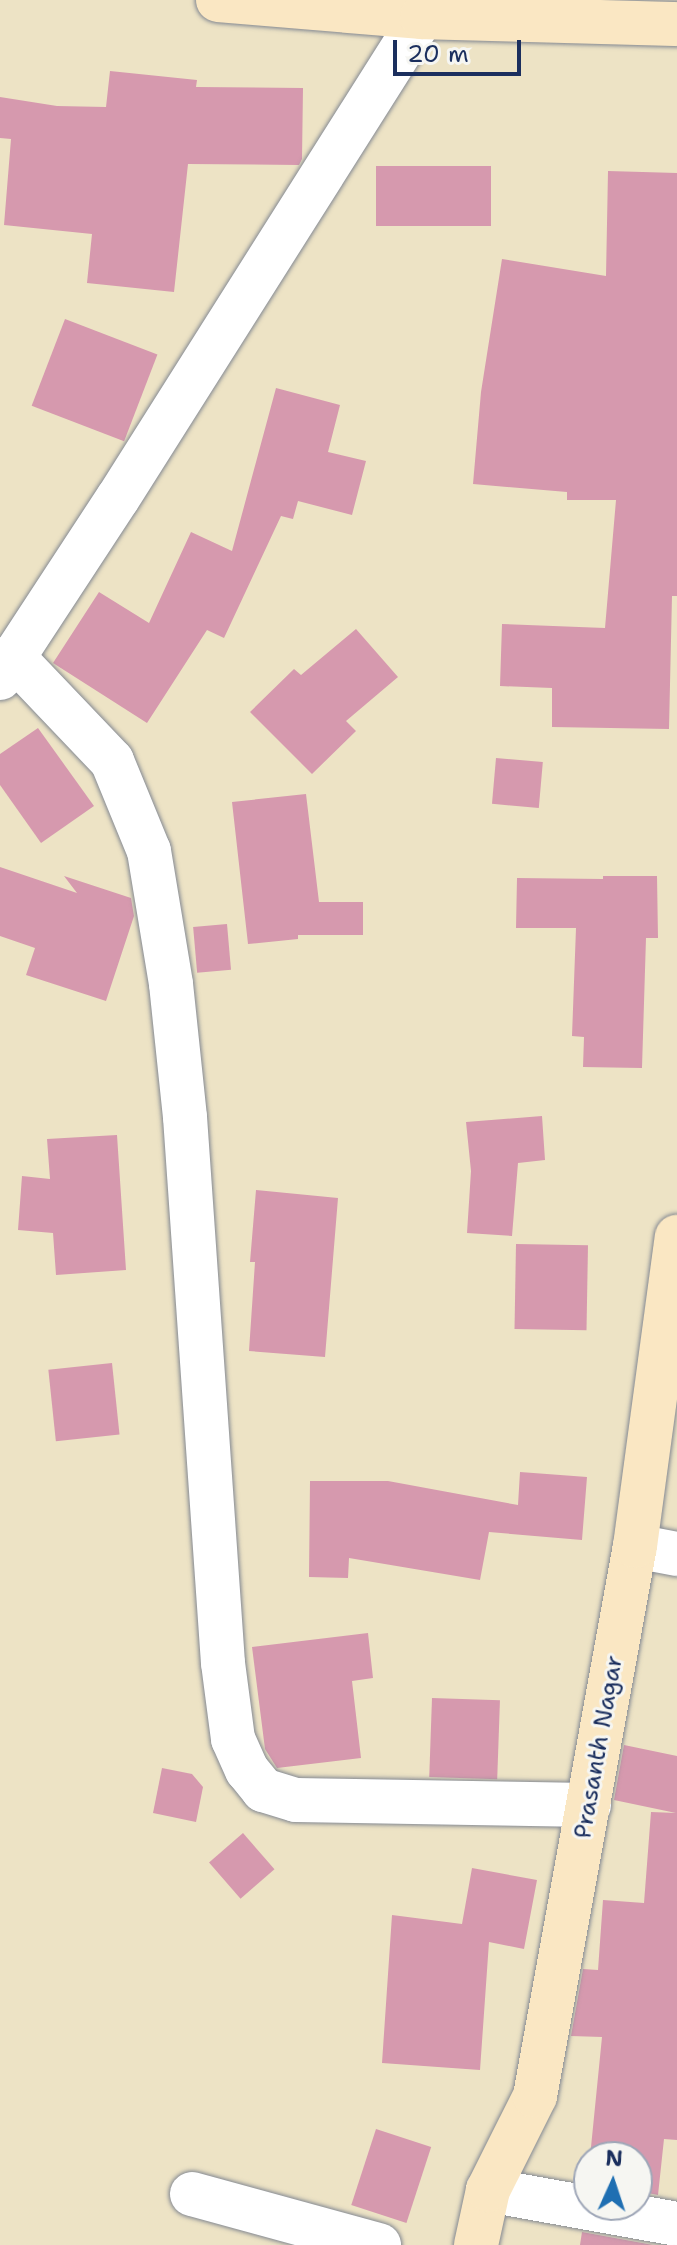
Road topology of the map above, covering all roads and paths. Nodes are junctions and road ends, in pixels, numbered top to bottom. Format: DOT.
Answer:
graph roads {
  1 [pos="218,0"];
  2 [pos="421,9"];
  3 [pos="677,24"];
  4 [pos="6,667"];
  5 [pos="675,1265"];
  6 [pos="635,1546"];
  7 [pos="677,1554"];
  8 [pos="589,1805"];
  9 [pos="488,2190"];
  10 [pos="192,2194"];
  11 [pos="677,2224"];
  12 [pos="379,2245"];
  13 [pos="476,2245"];
  1 -- 2 [label="street"];
  2 -- 3 [label="street"];
  2 -- 4 [label="street"];
  4 -- 8 [label="street"];
  5 -- 6 [label="street, Prasanth Nagar"];
  6 -- 7 [label="street"];
  6 -- 8 [label="street, Prasanth Nagar"];
  8 -- 9 [label="street, Prasanth Nagar"];
  9 -- 11 [label="street"];
  9 -- 13 [label="street, Prasanth Nagar"];
  10 -- 12 [label="street"];
}
